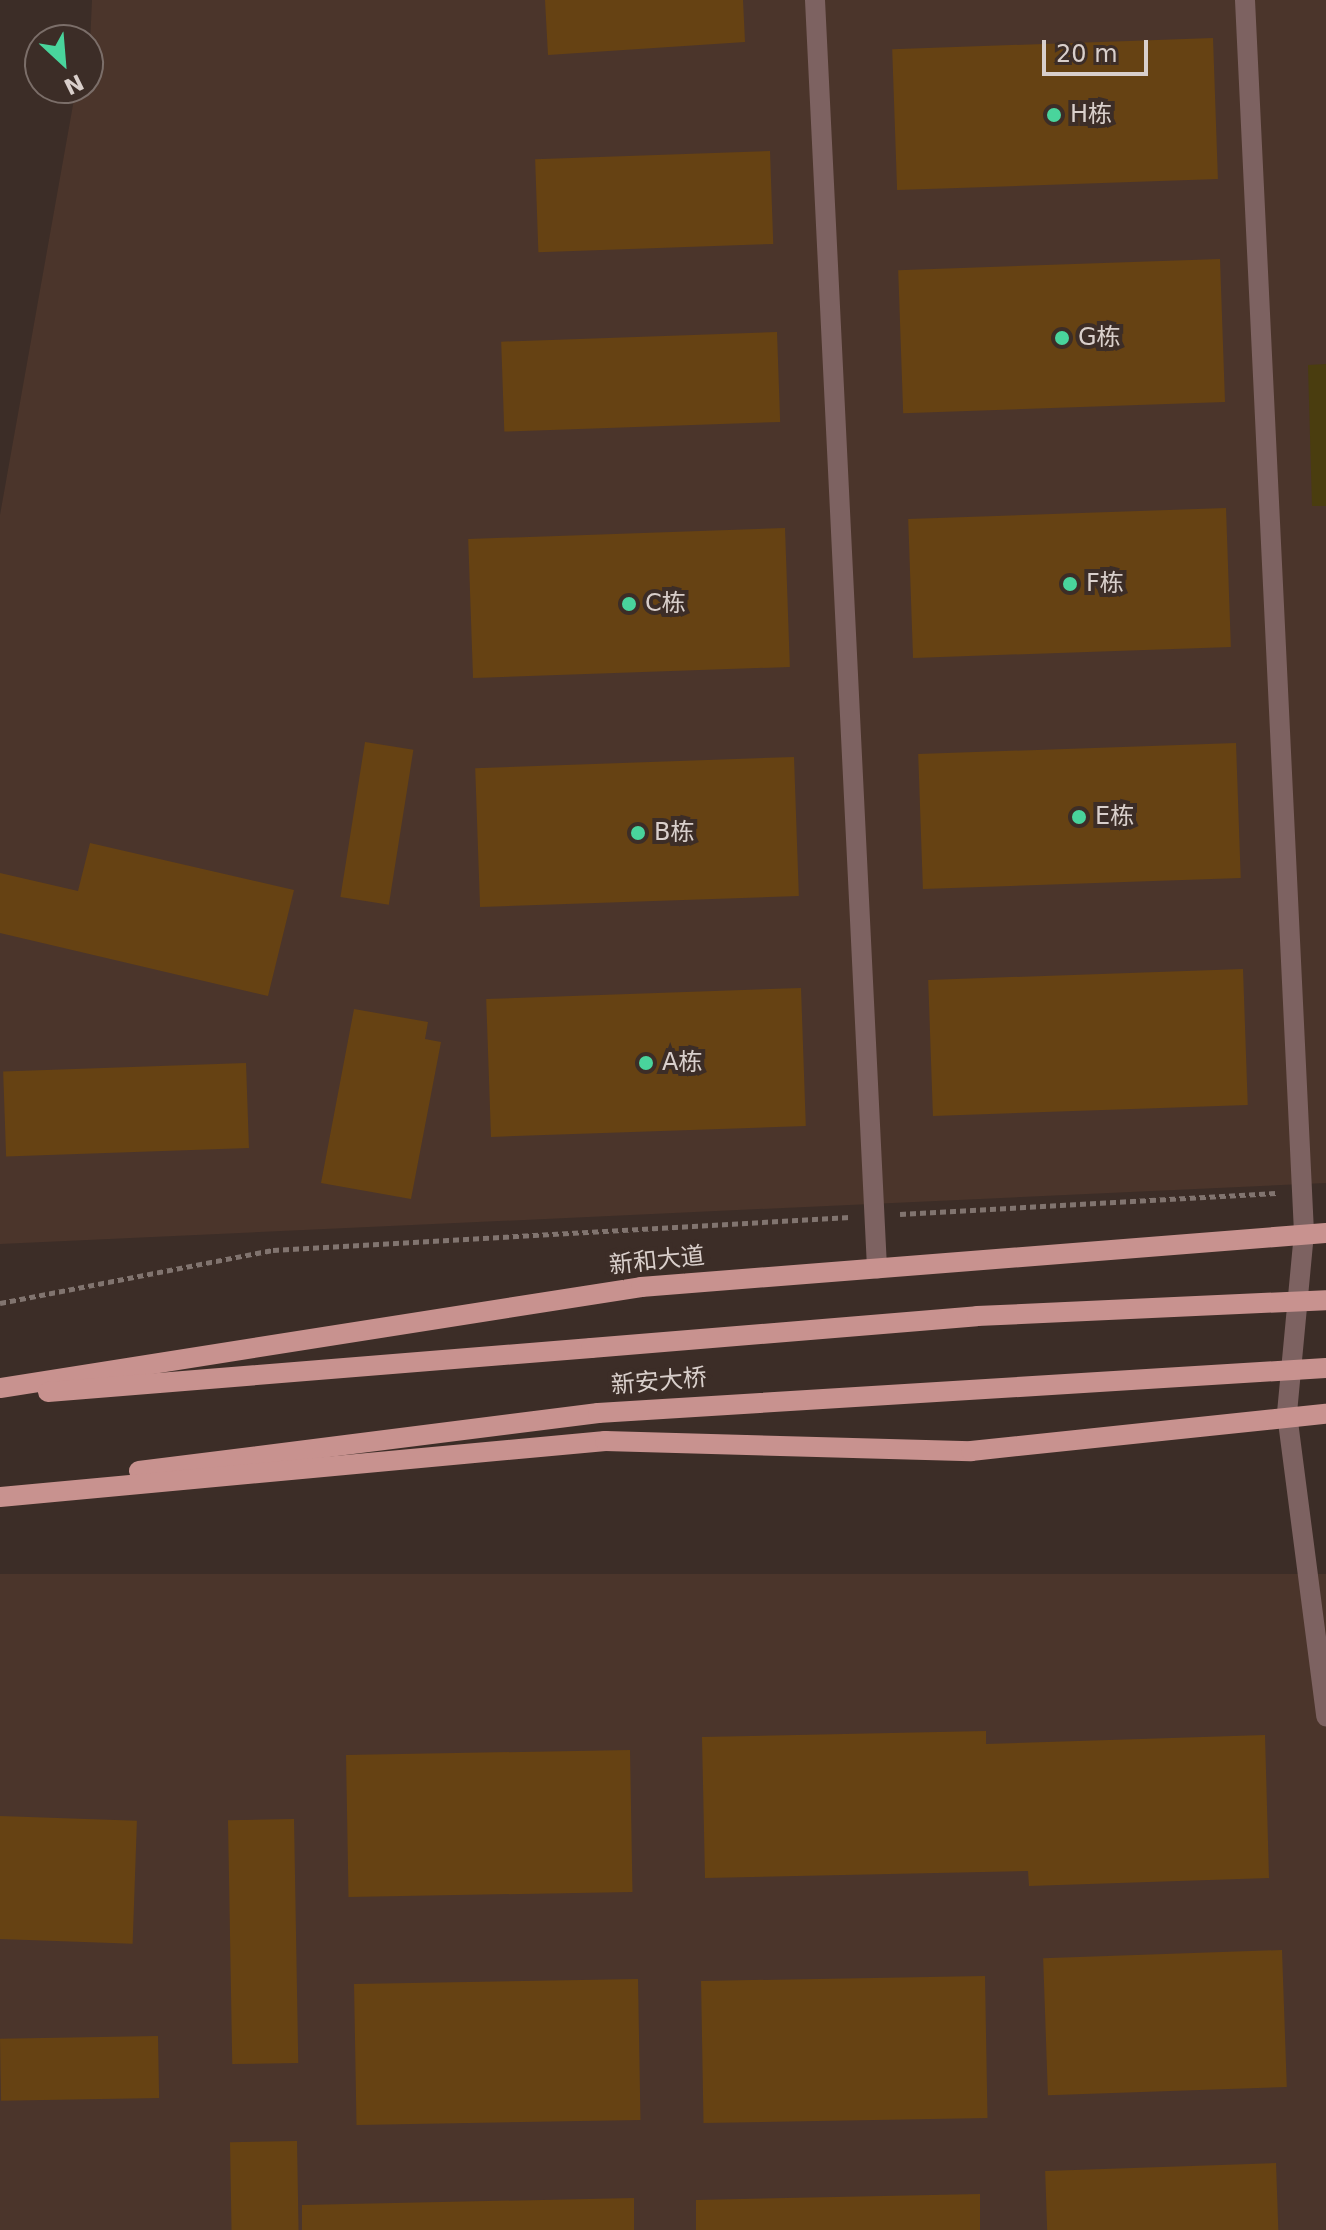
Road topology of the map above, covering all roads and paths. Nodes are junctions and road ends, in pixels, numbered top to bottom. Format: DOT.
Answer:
graph roads {
  1 [pos="815,0"];
  2 [pos="1245,0"];
  3 [pos="1303,1191"];
  4 [pos="874,1216"];
  5 [pos="1304,1233"];
  6 [pos="1326,1233"];
  7 [pos="877,1268"];
  8 [pos="1326,1300"];
  9 [pos="0,1303"];
  10 [pos="1326,1368"];
  11 [pos="0,1388"];
  12 [pos="0,1396"];
  13 [pos="1287,1414"];
  14 [pos="1326,1414"];
  15 [pos="0,1489"];
  16 [pos="0,1497"];
  17 [pos="1326,1716"];
  1 -- 4 [label="lane"];
  2 -- 3 [label="lane"];
  3 -- 4 [label="path"];
  3 -- 5 [label="lane"];
  4 -- 7 [label="lane"];
  4 -- 9 [label="path"];
  5 -- 6 [label="main road, 新和大道"];
  5 -- 7 [label="main road, 新和大道"];
  5 -- 13 [label="lane"];
  7 -- 11 [label="main road, 新和大道"];
  8 -- 12 [label="main road, 新安大桥, bridge"];
  10 -- 15 [label="main road, 新安大桥, bridge"];
  13 -- 14 [label="main road"];
  13 -- 16 [label="main road"];
  13 -- 17 [label="lane"];
}
